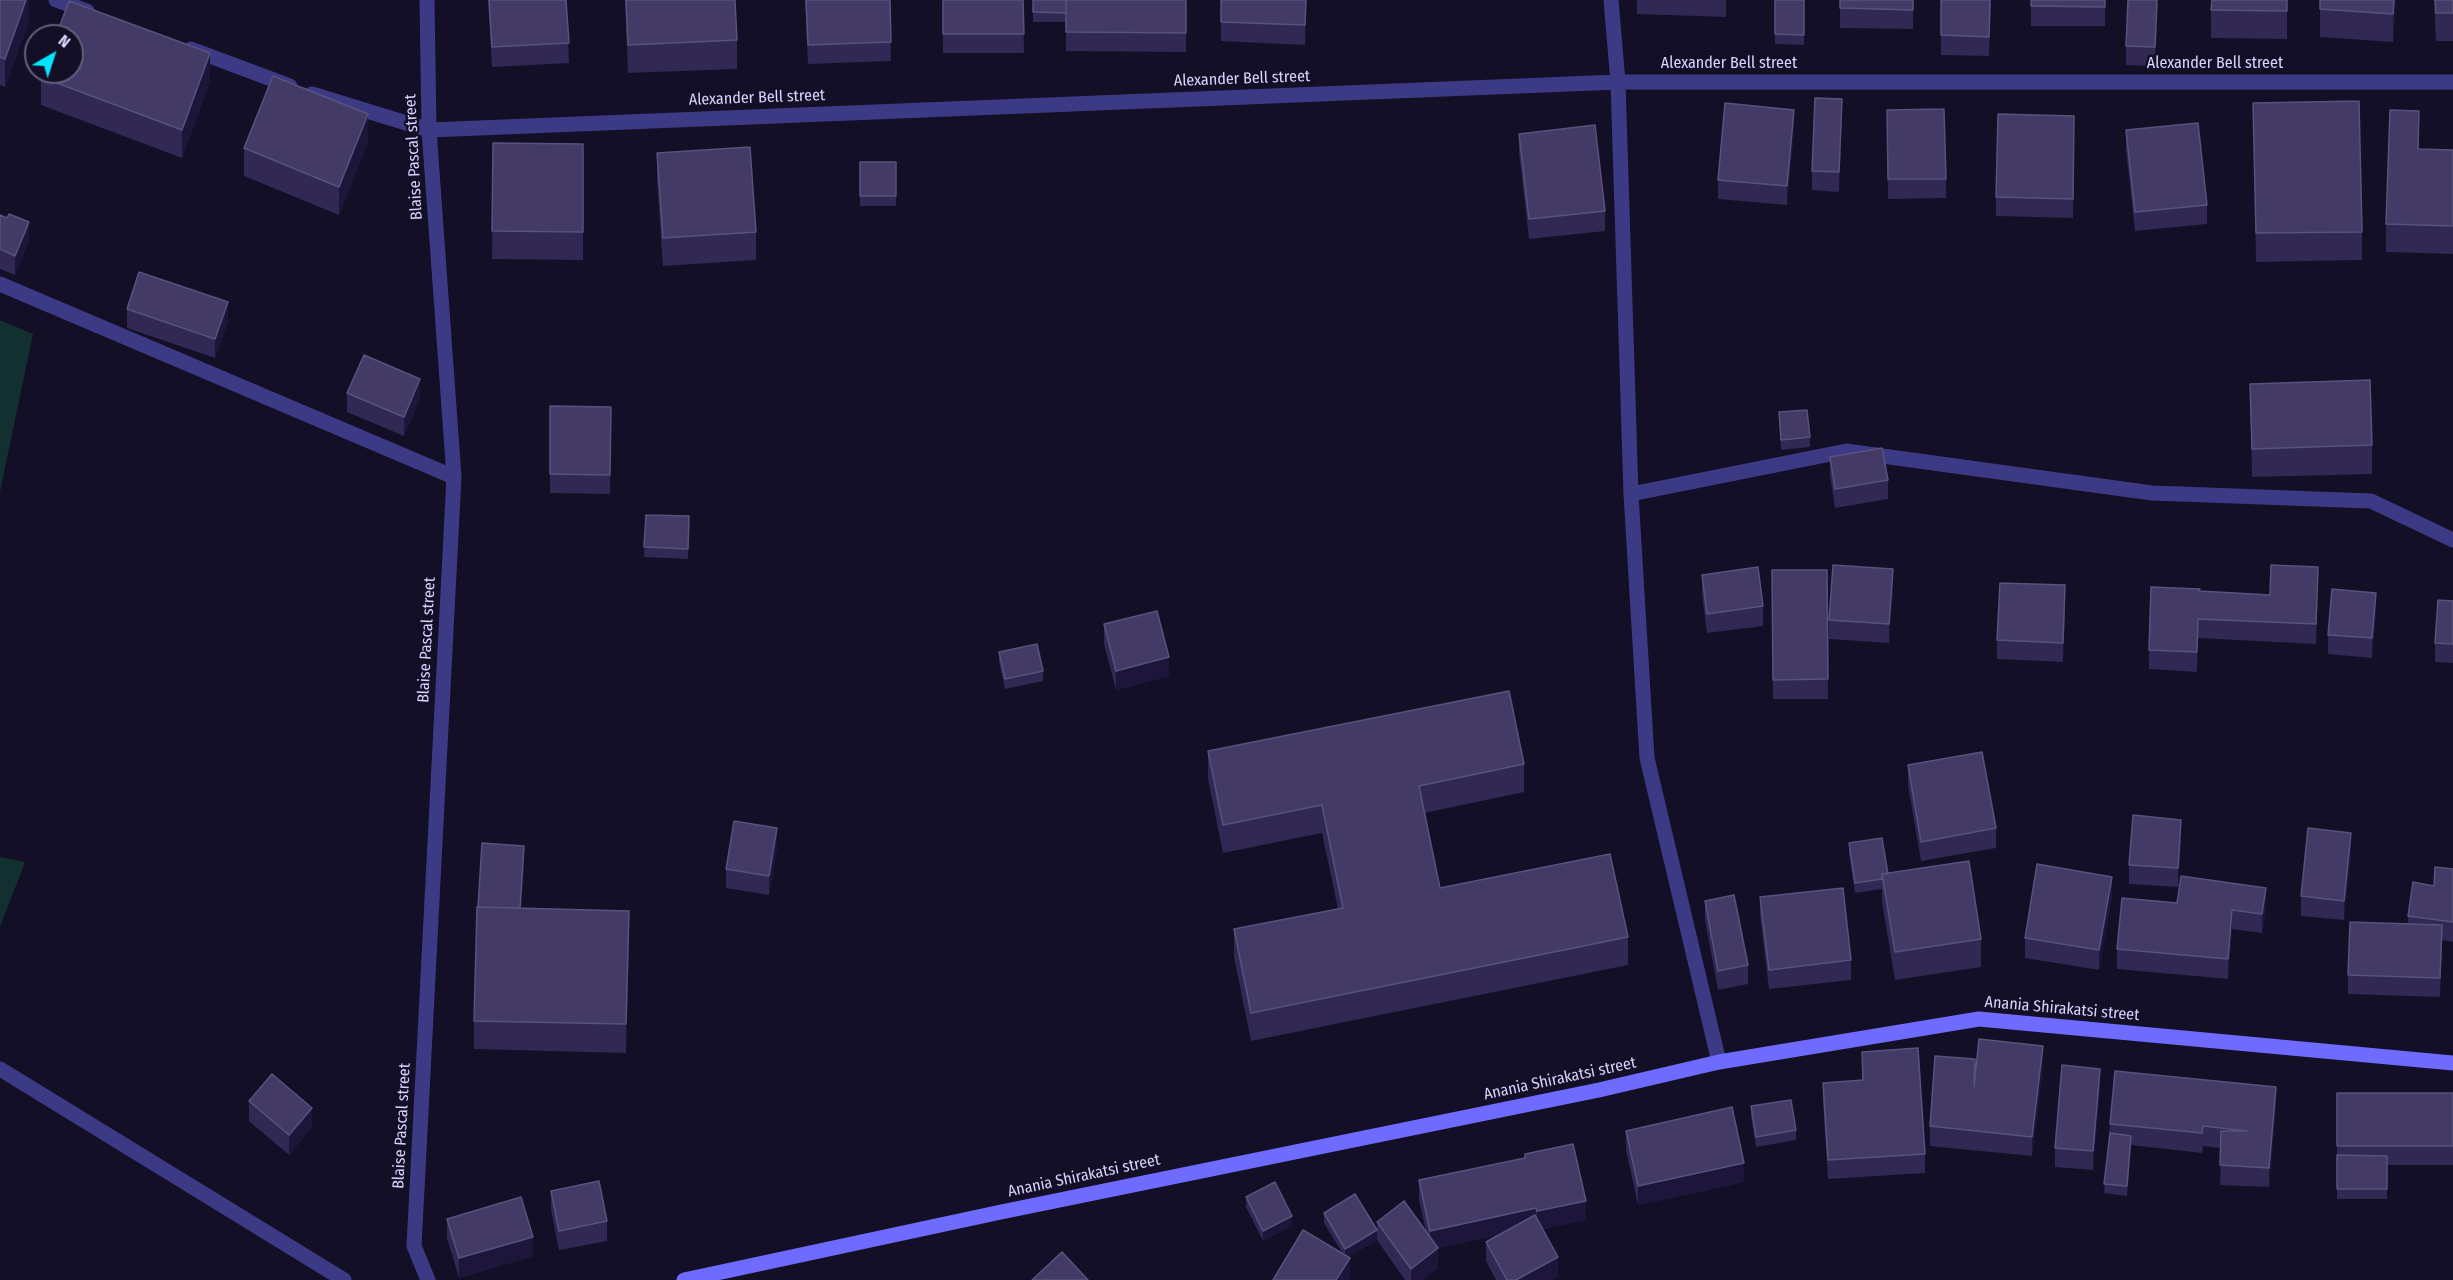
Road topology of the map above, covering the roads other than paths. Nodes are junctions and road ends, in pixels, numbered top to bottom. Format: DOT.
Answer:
graph roads {
  1 [pos="56,0"];
  2 [pos="427,0"];
  3 [pos="1611,0"];
  4 [pos="99,16"];
  5 [pos="176,44"];
  6 [pos="1618,82"];
  7 [pos="2453,82"];
  8 [pos="429,130"];
  9 [pos="0,285"];
  10 [pos="454,477"];
  11 [pos="1631,494"];
  12 [pos="2453,540"];
  13 [pos="1719,1062"];
  14 [pos="2453,1063"];
  15 [pos="0,1069"];
  16 [pos="344,1280"];
  17 [pos="428,1280"];
  18 [pos="684,1280"];
  1 -- 4 [label="street"];
  2 -- 8 [label="street, Blaise Pascal street"];
  3 -- 6 [label="street"];
  5 -- 8 [label="street, Alexander Bell street"];
  6 -- 7 [label="street, Alexander Bell street"];
  6 -- 8 [label="street, Alexander Bell street"];
  6 -- 11 [label="street"];
  8 -- 10 [label="street, Blaise Pascal street"];
  9 -- 10 [label="street"];
  10 -- 17 [label="street, Blaise Pascal street"];
  11 -- 12 [label="street"];
  11 -- 13 [label="street"];
  13 -- 14 [label="main road, Anania Shirakatsi street"];
  13 -- 18 [label="main road, Anania Shirakatsi street"];
  15 -- 16 [label="street"];
}
